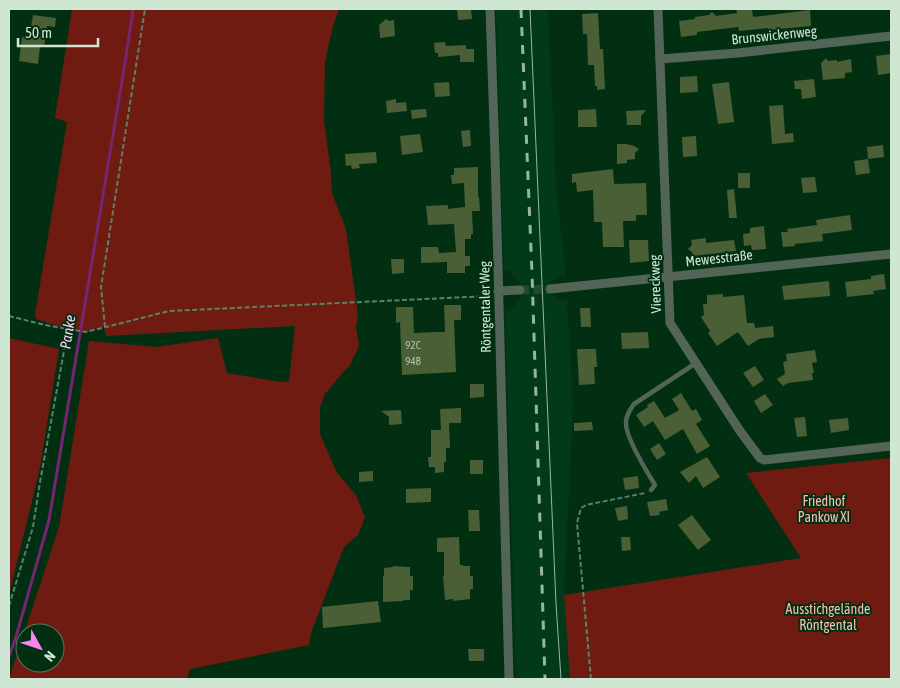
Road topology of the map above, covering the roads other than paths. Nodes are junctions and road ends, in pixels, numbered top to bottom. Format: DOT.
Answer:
graph roads {
  1 [pos="490,9"];
  2 [pos="658,9"];
  3 [pos="891,36"];
  4 [pos="660,59"];
  5 [pos="891,254"];
  6 [pos="668,277"];
  7 [pos="550,289"];
  8 [pos="520,290"];
  9 [pos="498,291"];
  10 [pos="696,363"];
  11 [pos="891,446"];
  12 [pos="651,490"];
  13 [pos="509,679"];
  1 -- 9 [label="street, Röntgentaler Weg"];
  2 -- 4 [label="street, Viereckweg"];
  3 -- 4 [label="street, Brunswickenweg"];
  4 -- 6 [label="street, Viereckweg"];
  5 -- 6 [label="street, Mewesstraße"];
  6 -- 7 [label="street, Mewesstraße"];
  6 -- 10 [label="street, Viereckweg"];
  8 -- 9 [label="street"];
  9 -- 13 [label="street, Röntgentaler Weg"];
  10 -- 11 [label="street, Viereckweg"];
  10 -- 12 [label="lane"];
}
